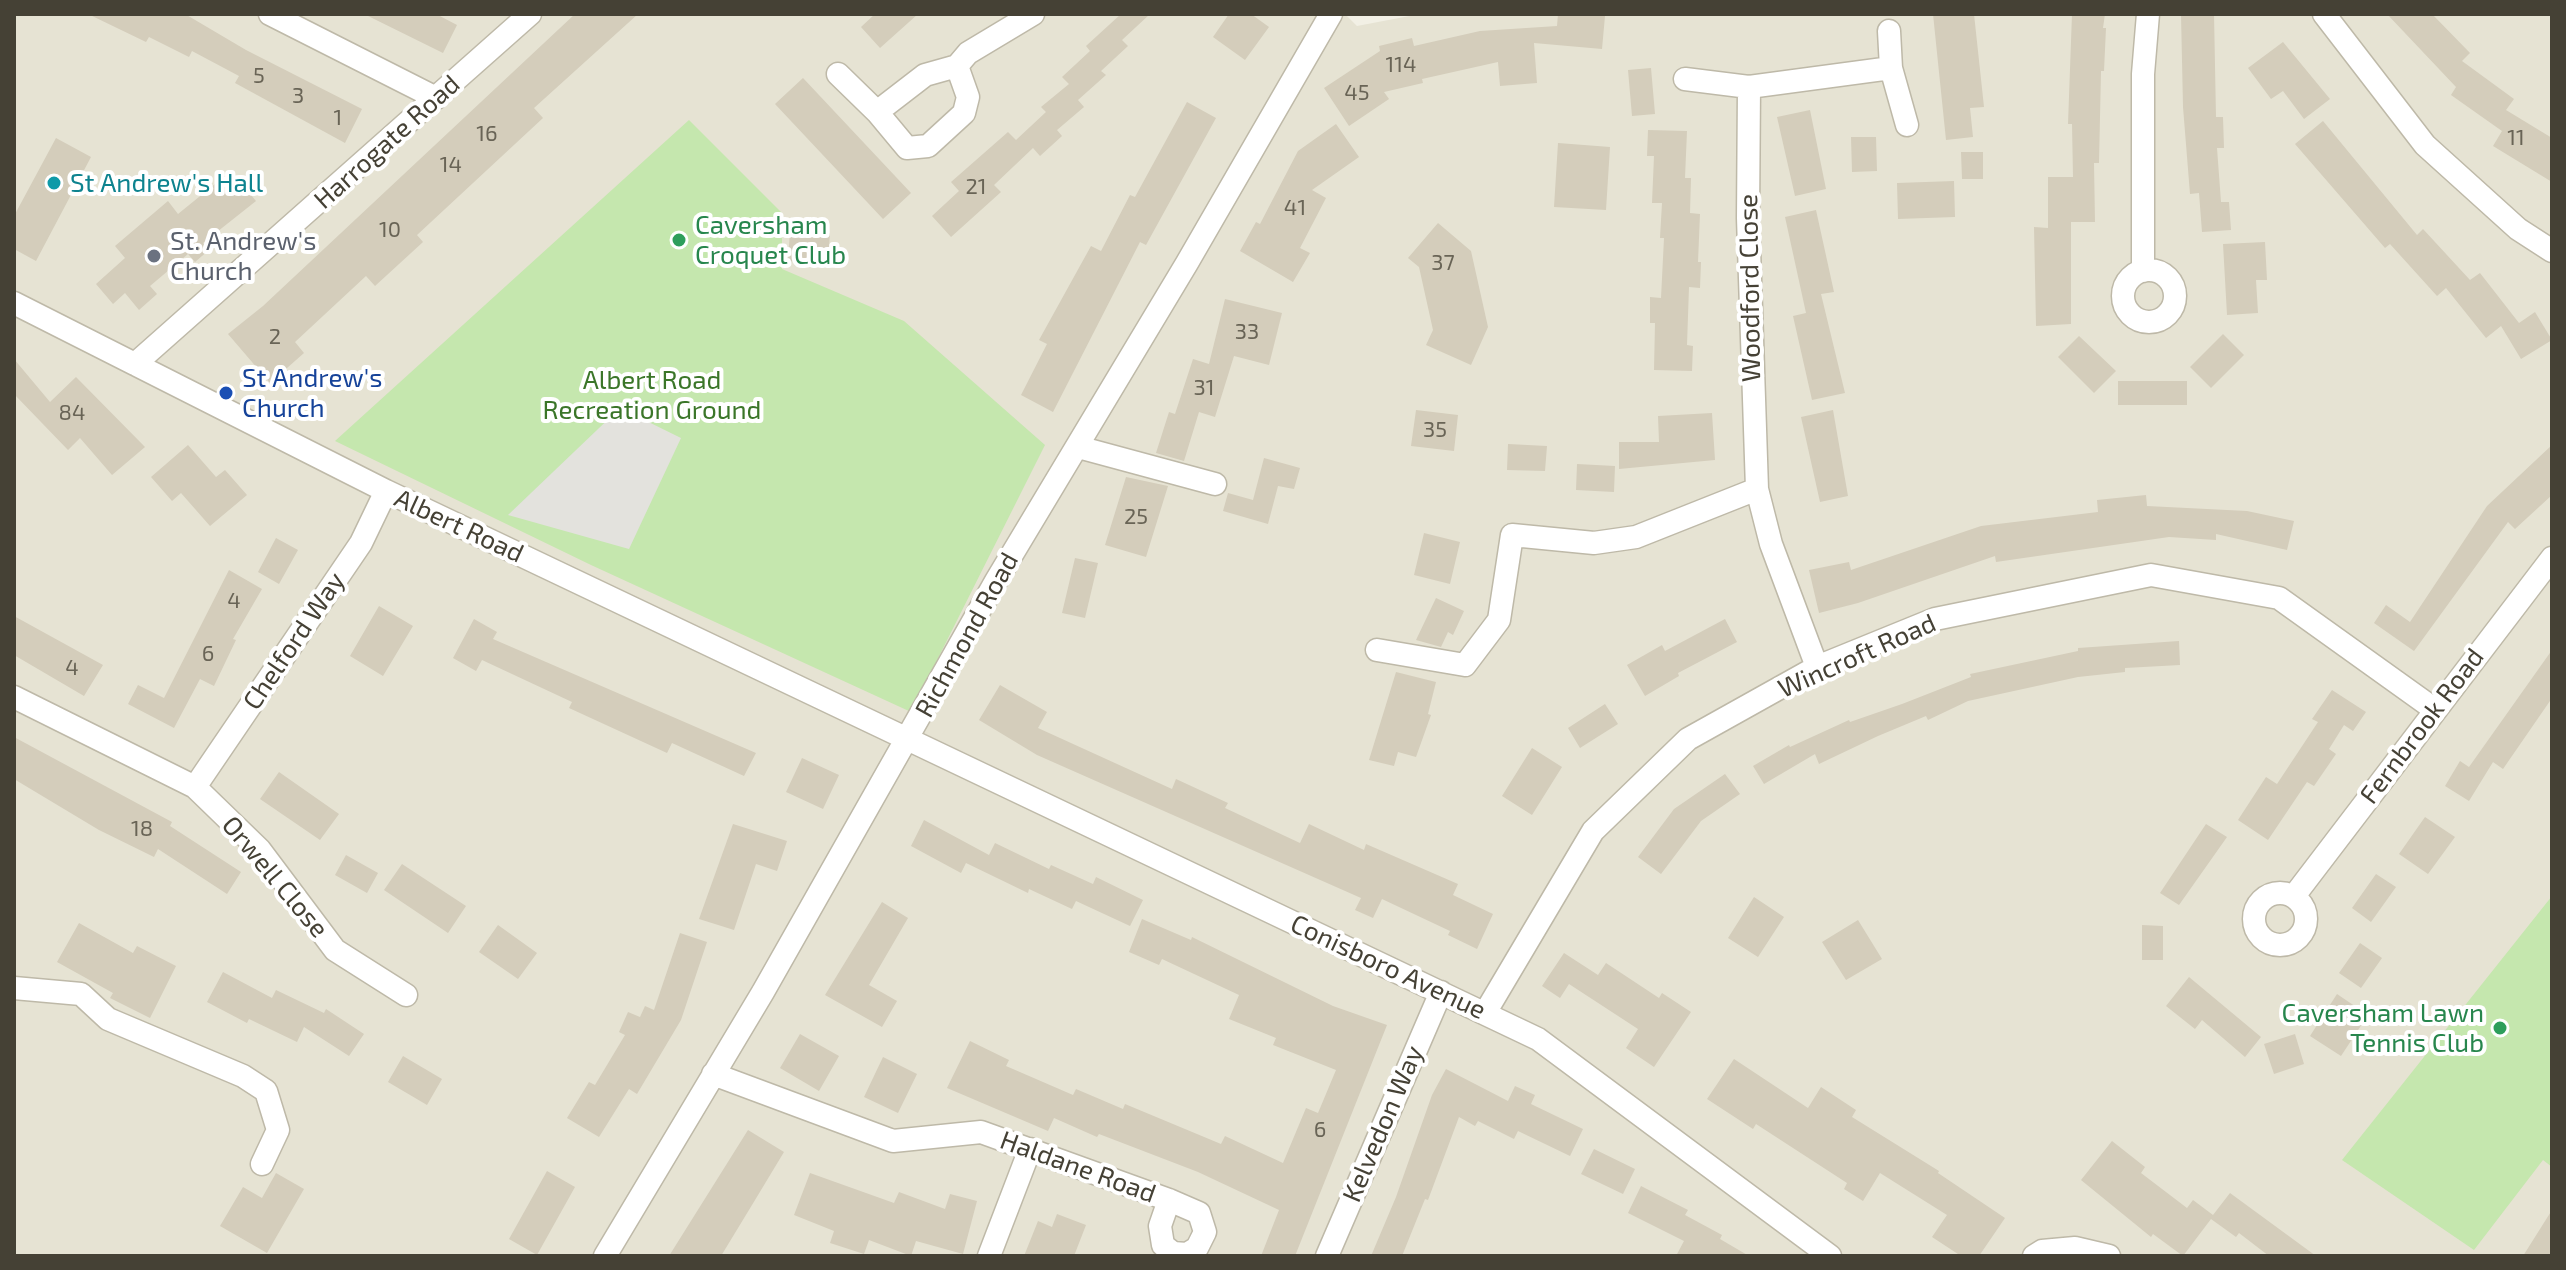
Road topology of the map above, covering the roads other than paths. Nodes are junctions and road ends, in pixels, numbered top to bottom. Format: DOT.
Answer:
graph roads {
  1 [pos="270,14"];
  2 [pos="530,14"];
  3 [pos="1033,14"];
  4 [pos="1331,14"];
  5 [pos="2148,14"];
  6 [pos="2324,14"];
  7 [pos="1889,31"];
  8 [pos="957,66"];
  9 [pos="1891,68"];
  10 [pos="838,74"];
  11 [pos="1685,79"];
  12 [pos="1749,87"];
  13 [pos="436,98"];
  14 [pos="877,112"];
  15 [pos="1907,125"];
  16 [pos="2552,251"];
  17 [pos="2143,271"];
  18 [pos="14,303"];
  19 [pos="135,364"];
  20 [pos="1078,447"];
  21 [pos="1215,484"];
  22 [pos="1757,489"];
  23 [pos="386,491"];
  24 [pos="2552,558"];
  25 [pos="1377,650"];
  26 [pos="1817,667"];
  27 [pos="14,697"];
  28 [pos="2434,709"];
  29 [pos="909,738"];
  30 [pos="195,787"];
  31 [pos="2294,896"];
  32 [pos="14,988"];
  33 [pos="1441,992"];
  34 [pos="406,995"];
  35 [pos="1485,1013"];
  36 [pos="713,1074"];
  37 [pos="1030,1149"];
  38 [pos="262,1164"];
  39 [pos="1169,1200"];
  40 [pos="605,1256"];
  41 [pos="989,1256"];
  42 [pos="1327,1256"];
  43 [pos="1830,1256"];
  44 [pos="2034,1256"];
  45 [pos="2109,1256"];
  1 -- 13 [label="street"];
  2 -- 13 [label="street, Harrogate Road"];
  3 -- 8 [label="street"];
  4 -- 20 [label="street, Richmond Road"];
  5 -- 17 [label="street"];
  6 -- 16 [label="street"];
  7 -- 9 [label="street"];
  8 -- 14 [label="street"];
  8 -- 14 [label="street"];
  9 -- 12 [label="street"];
  9 -- 15 [label="street"];
  10 -- 14 [label="street"];
  11 -- 12 [label="street"];
  12 -- 22 [label="street, Woodford Close"];
  13 -- 19 [label="street, Harrogate Road"];
  18 -- 19 [label="street, Albert Road"];
  19 -- 23 [label="street, Albert Road"];
  20 -- 21 [label="street"];
  20 -- 29 [label="street, Richmond Road"];
  22 -- 25 [label="street"];
  22 -- 26 [label="street, Woodford Close"];
  23 -- 29 [label="street, Albert Road"];
  23 -- 30 [label="street, Chelford Way"];
  24 -- 28 [label="street, Fernbrook Road"];
  26 -- 28 [label="street, Wincroft Road"];
  26 -- 35 [label="street, Wincroft Road"];
  27 -- 30 [label="street, Orwell Close"];
  28 -- 31 [label="street, Fernbrook Road"];
  29 -- 33 [label="street, Conisboro Avenue"];
  29 -- 36 [label="street, Richmond Road"];
  30 -- 34 [label="street, Orwell Close"];
  32 -- 38 [label="street"];
  33 -- 35 [label="street, Conisboro Avenue"];
  33 -- 42 [label="street, Kelvedon Way"];
  35 -- 43 [label="street, Conisboro Avenue"];
  36 -- 37 [label="street, Haldane Road"];
  36 -- 40 [label="street, Richmond Road"];
  37 -- 39 [label="street, Haldane Road"];
  37 -- 41 [label="street"];
  44 -- 45 [label="street"];
}
